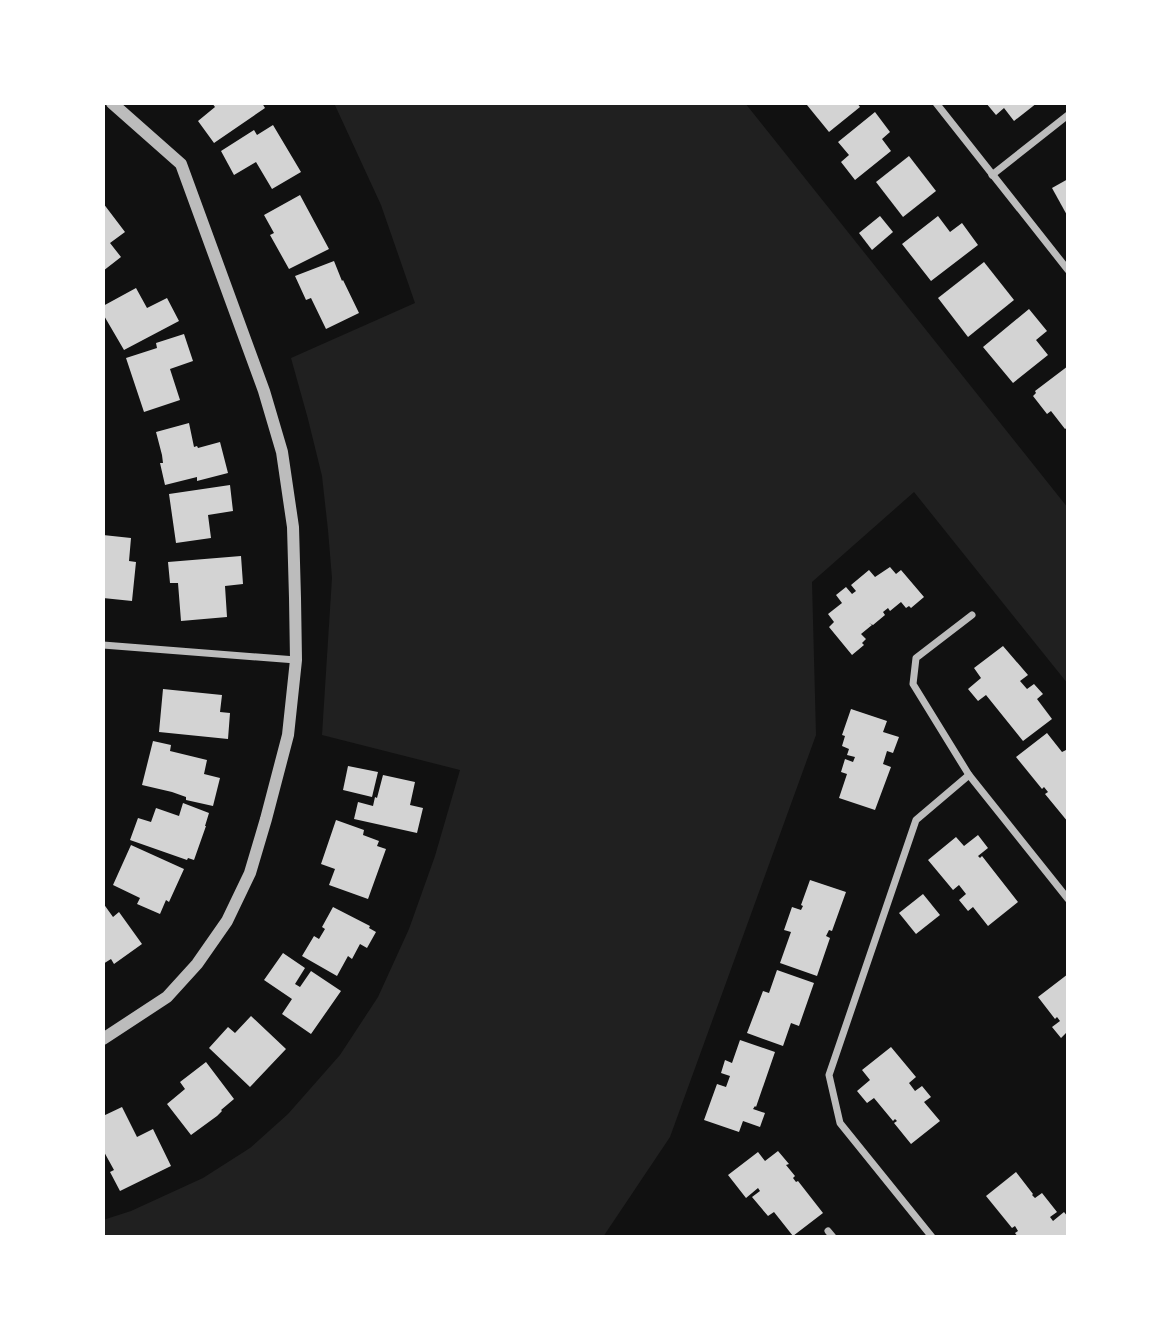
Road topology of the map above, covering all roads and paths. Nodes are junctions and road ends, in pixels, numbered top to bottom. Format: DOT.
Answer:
graph roads {
  1 [pos="112,103"];
  2 [pos="936,103"];
  3 [pos="1068,115"];
  4 [pos="992,175"];
  5 [pos="1068,270"];
  6 [pos="972,615"];
  7 [pos="103,645"];
  8 [pos="296,660"];
  9 [pos="969,775"];
  10 [pos="1065,889"];
  11 [pos="1068,899"];
  12 [pos="103,1039"];
  13 [pos="932,1237"];
  1 -- 8 [label="street"];
  2 -- 4 [label="street"];
  3 -- 4 [label="street"];
  4 -- 5 [label="street"];
  6 -- 9 [label="street"];
  7 -- 8 [label="street"];
  8 -- 12 [label="street"];
  9 -- 10 [label="street"];
  9 -- 13 [label="street"];
  10 -- 11 [label="street"];
}
